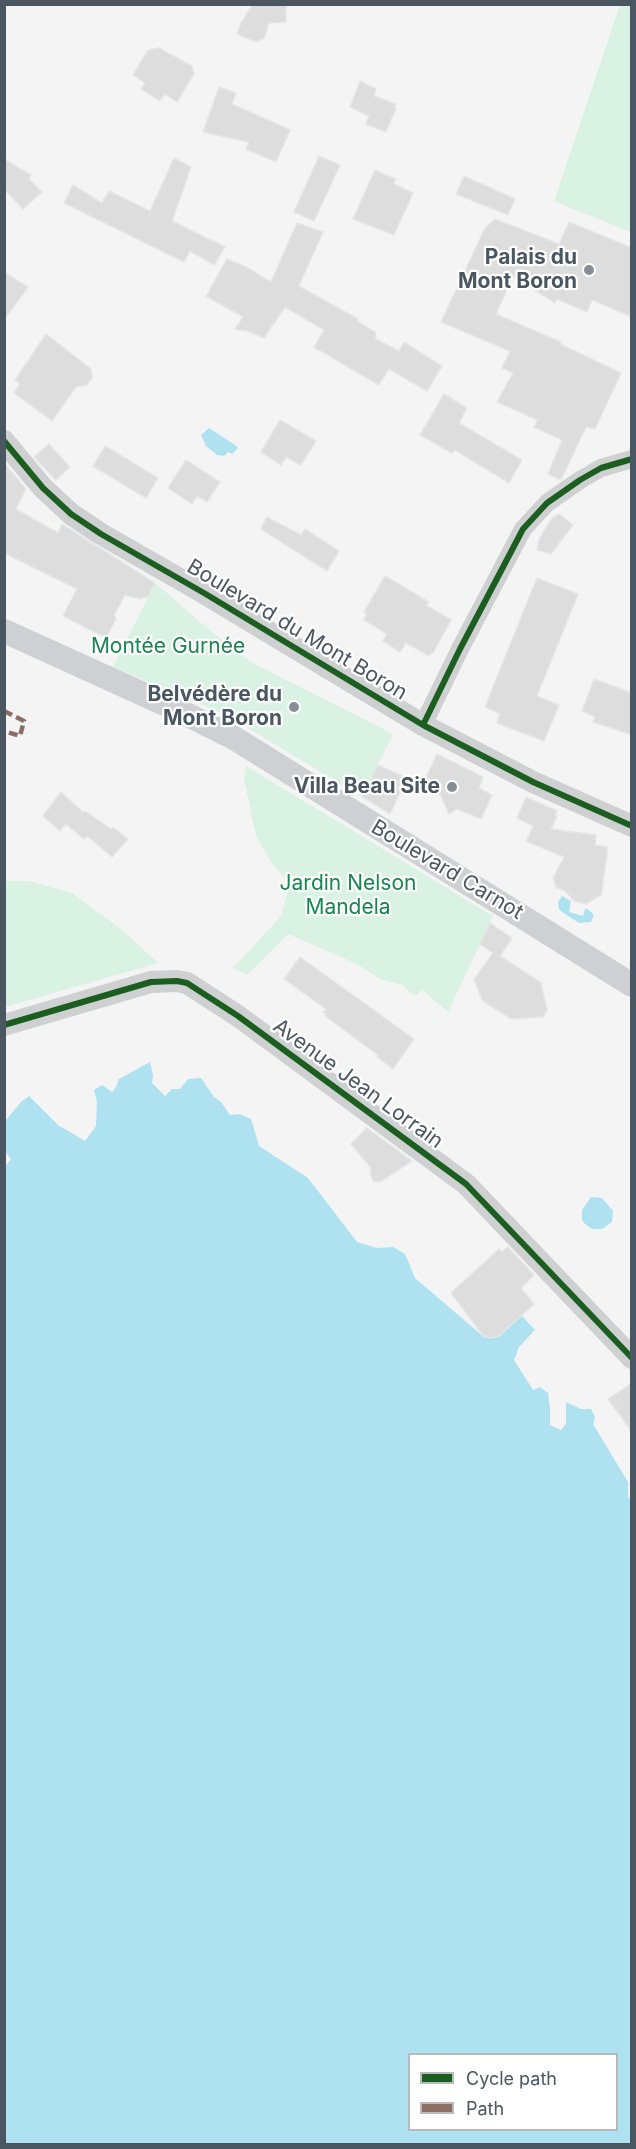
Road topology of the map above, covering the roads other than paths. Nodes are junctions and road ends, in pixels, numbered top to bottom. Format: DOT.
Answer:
graph roads {
  1 [pos="4,441"];
  2 [pos="632,459"];
  3 [pos="4,631"];
  4 [pos="423,725"];
  5 [pos="632,826"];
  6 [pos="632,985"];
  7 [pos="4,1025"];
  8 [pos="632,1358"];
  1 -- 4 [label="street, Boulevard du Mont Boron"];
  2 -- 4 [label="street"];
  3 -- 6 [label="main road, Boulevard Carnot"];
  4 -- 5 [label="street, Boulevard du Mont Boron"];
  7 -- 8 [label="street, Avenue Jean Lorrain"];
}
